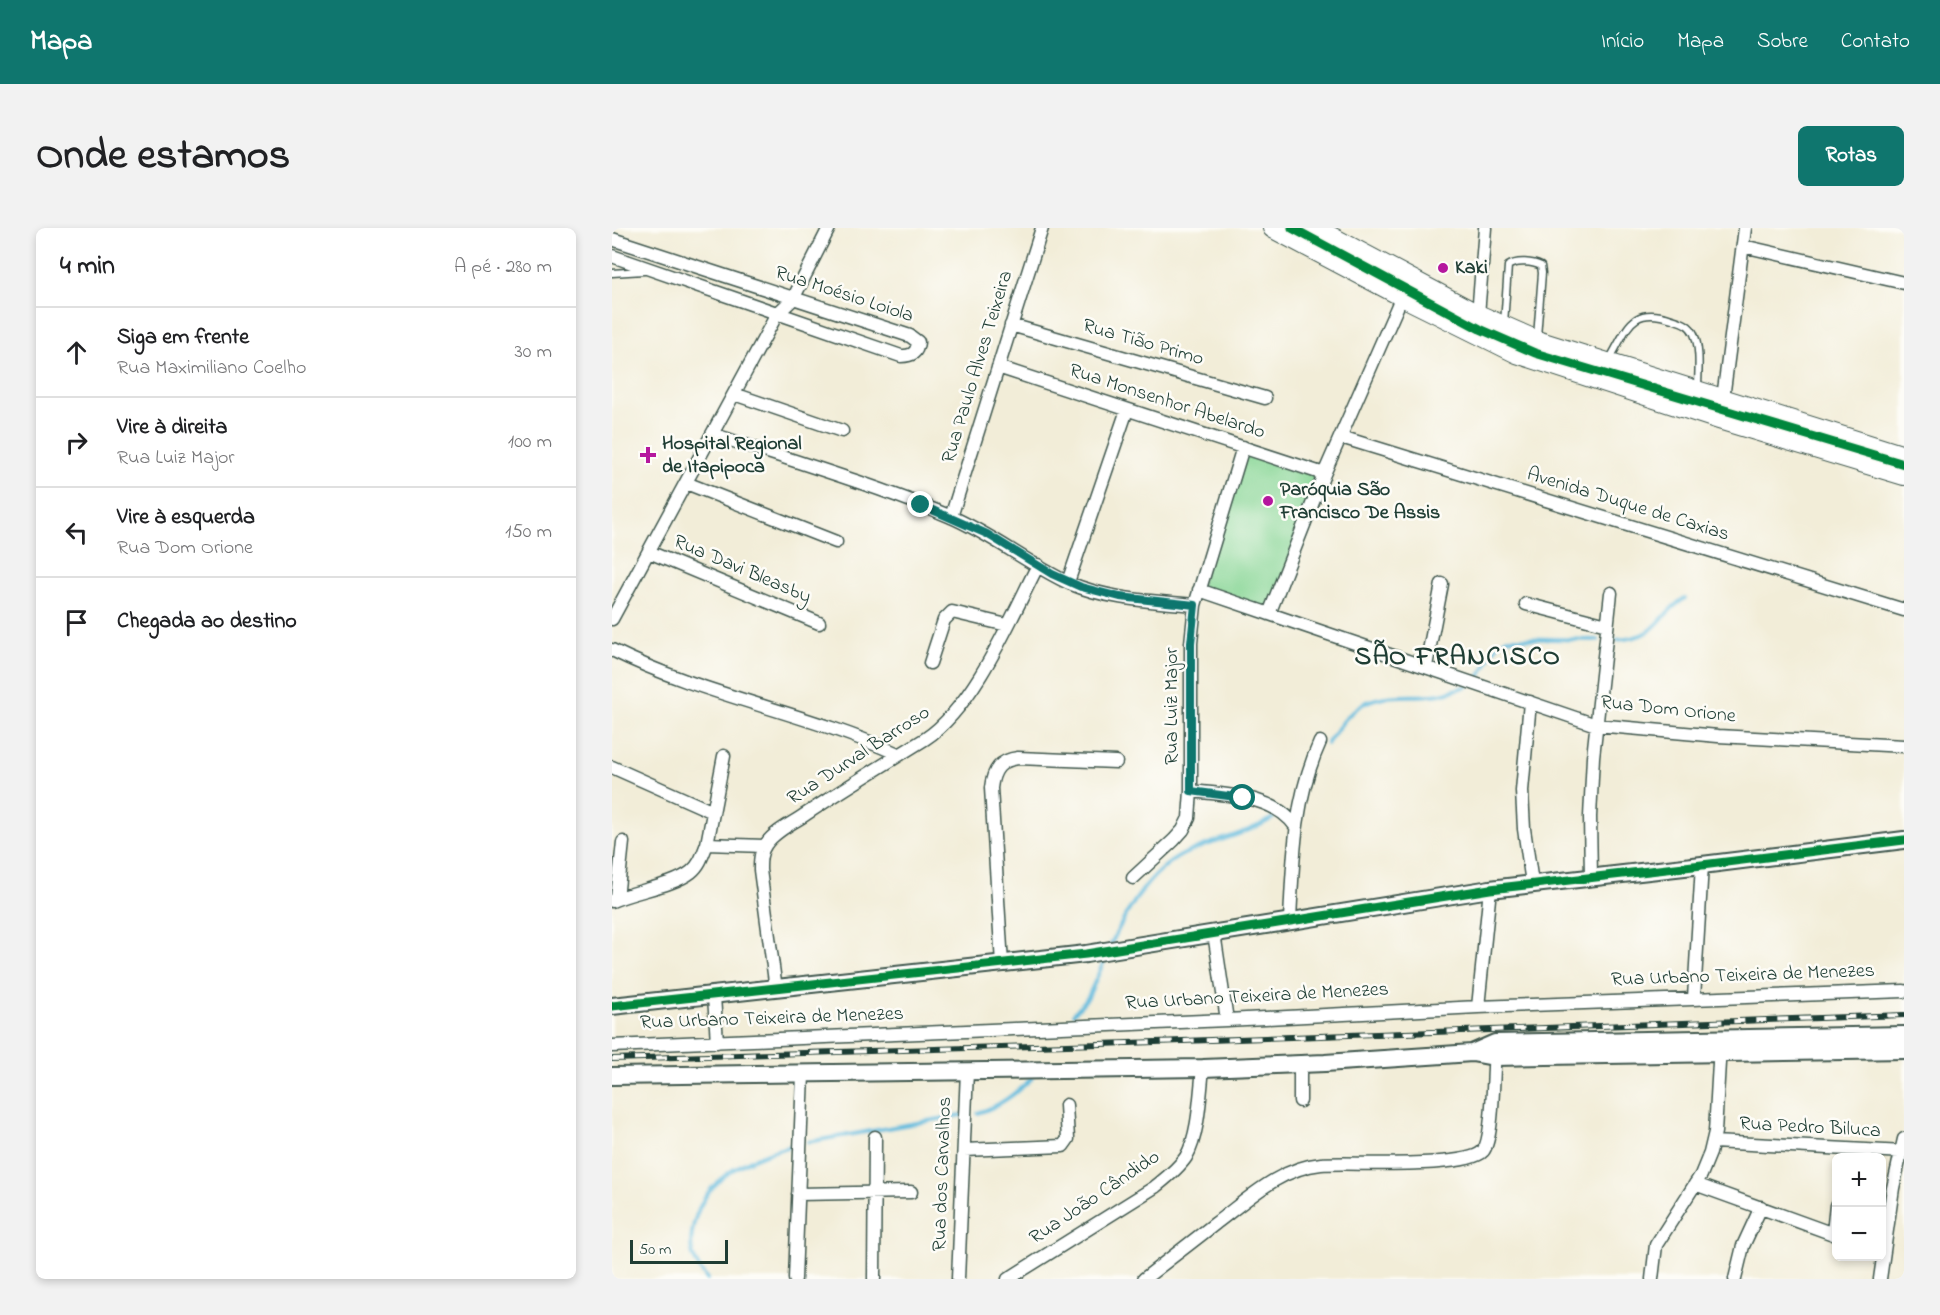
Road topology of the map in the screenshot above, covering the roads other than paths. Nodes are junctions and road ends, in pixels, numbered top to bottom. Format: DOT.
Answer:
graph roads {
  1 [pos="829,228"];
  2 [pos="1042,228"];
  3 [pos="1273,228"];
  4 [pos="1314,228"];
  5 [pos="1485,228"];
  6 [pos="1745,228"];
  7 [pos="612,239"];
  8 [pos="1743,246"];
  9 [pos="612,256"];
  10 [pos="653,270"];
  11 [pos="612,273"];
  12 [pos="1904,283"];
  13 [pos="1402,296"];
  14 [pos="793,299"];
  15 [pos="777,314"];
  16 [pos="1478,315"];
  17 [pos="1011,325"];
  18 [pos="1504,327"];
  19 [pos="1537,341"];
  20 [pos="1606,364"];
  21 [pos="998,367"];
  22 [pos="1585,367"];
  23 [pos="1698,393"];
  24 [pos="734,394"];
  25 [pos="1264,398"];
  26 [pos="1127,410"];
  27 [pos="1721,410"];
  28 [pos="842,431"];
  29 [pos="712,434"];
  30 [pos="1341,437"];
  31 [pos="1243,447"];
  32 [pos="1904,456"];
  33 [pos="1324,474"];
  34 [pos="1904,475"];
  35 [pos="686,483"];
  36 [pos="951,517"];
  37 [pos="836,542"];
  38 [pos="649,552"];
  39 [pos="1038,565"];
  40 [pos="1068,582"];
  41 [pos="1442,584"];
  42 [pos="1199,590"];
  43 [pos="1611,593"];
  44 [pos="1526,604"];
  45 [pos="1195,605"];
  46 [pos="1904,610"];
  47 [pos="1269,614"];
  48 [pos="612,619"];
  49 [pos="819,623"];
  50 [pos="1008,625"];
  51 [pos="1607,625"];
  52 [pos="612,650"];
  53 [pos="930,663"];
  54 [pos="1426,666"];
  55 [pos="1530,702"];
  56 [pos="1596,725"];
  57 [pos="1320,742"];
  58 [pos="1904,746"];
  59 [pos="898,754"];
  60 [pos="724,756"];
  61 [pos="1116,762"];
  62 [pos="612,767"];
  63 [pos="1191,791"];
  64 [pos="713,812"];
  65 [pos="1296,827"];
  66 [pos="1904,840"];
  67 [pos="623,842"];
  68 [pos="707,844"];
  69 [pos="764,846"];
  70 [pos="1702,865"];
  71 [pos="1591,877"];
  72 [pos="1133,878"];
  73 [pos="1532,883"];
  74 [pos="1490,889"];
  75 [pos="615,900"];
  76 [pos="1290,920"];
  77 [pos="1214,933"];
  78 [pos="1002,964"];
  79 [pos="776,989"];
  80 [pos="1904,991"];
  81 [pos="714,996"];
  82 [pos="1694,998"];
  83 [pos="612,1006"];
  84 [pos="1478,1007"];
  85 [pos="1227,1020"];
  86 [pos="1904,1035"];
  87 [pos="717,1042"];
  88 [pos="1720,1045"];
  89 [pos="612,1047"];
  90 [pos="1494,1050"];
  91 [pos="1904,1050"];
  92 [pos="1300,1064"];
  93 [pos="1203,1068"];
  94 [pos="967,1071"];
  95 [pos="804,1074"];
  96 [pos="612,1076"];
  97 [pos="1300,1101"];
  98 [pos="1065,1105"];
  99 [pos="875,1137"];
  100 [pos="1904,1139"];
  101 [pos="1713,1142"];
  102 [pos="964,1150"];
  103 [pos="1902,1152"];
  104 [pos="1844,1153"];
  105 [pos="1695,1184"];
  106 [pos="911,1192"];
  107 [pos="875,1193"];
  108 [pos="798,1194"];
  109 [pos="1761,1208"];
  110 [pos="1886,1232"];
  111 [pos="1832,1233"];
  112 [pos="1882,1261"];
  113 [pos="795,1279"];
  114 [pos="874,1279"];
  115 [pos="958,1279"];
  116 [pos="1008,1279"];
  117 [pos="1144,1279"];
  118 [pos="1652,1279"];
  119 [pos="1735,1279"];
  120 [pos="1880,1279"];
  1 -- 14 [label="street"];
  2 -- 17 [label="street, Rua Paulo Alves Teixeira"];
  3 -- 13 [label="main road"];
  4 -- 16 [label="main road"];
  5 -- 16 [label="street"];
  6 -- 8 [label="street"];
  7 -- 14 [label="street, Rua Moésio Loiola"];
  8 -- 12 [label="street"];
  8 -- 27 [label="street"];
  9 -- 10 [label="street, Rua Moésio Loiola"];
  10 -- 11 [label="lane"];
  10 -- 15 [label="street, Rua Moésio Loiola"];
  13 -- 22 [label="main road"];
  13 -- 30 [label="street"];
  14 -- 15 [label="street"];
  14 -- 15 [label="street, Rua Moésio Loiola"];
  15 -- 24 [label="street"];
  16 -- 18 [label="main road"];
  17 -- 21 [label="street, Rua Paulo Alves Teixeira"];
  17 -- 25 [label="street, Rua Tião Primo"];
  18 -- 19 [label="main road"];
  18 -- 19 [label="lane"];
  19 -- 22 [label="main road"];
  20 -- 22 [label="main road"];
  20 -- 23 [label="main road"];
  20 -- 23 [label="lane"];
  21 -- 26 [label="street, Rua Monsenhor Abelardo"];
  21 -- 36 [label="street, Rua Paulo Alves Teixeira"];
  22 -- 27 [label="main road"];
  23 -- 27 [label="main road"];
  24 -- 28 [label="street"];
  24 -- 29 [label="street"];
  26 -- 31 [label="street, Rua Monsenhor Abelardo"];
  26 -- 40 [label="street"];
  27 -- 32 [label="main road"];
  27 -- 34 [label="main road"];
  29 -- 35 [label="street"];
  29 -- 36 [label="street"];
  30 -- 33 [label="street"];
  30 -- 46 [label="street, Avenida Duque de Caxias"];
  31 -- 33 [label="street, Rua Monsenhor Abelardo"];
  31 -- 42 [label="street, Rua Luiz Major"];
  33 -- 47 [label="street"];
  35 -- 37 [label="street"];
  35 -- 38 [label="street"];
  36 -- 39 [label="street"];
  38 -- 48 [label="street"];
  38 -- 49 [label="street, Rua Davi Bleasby"];
  39 -- 40 [label="street"];
  39 -- 50 [label="street, Rua Durval Barroso"];
  40 -- 45 [label="street"];
  41 -- 54 [label="street"];
  42 -- 45 [label="street, Rua Luiz Major"];
  42 -- 47 [label="street, Rua Dom Orione"];
  43 -- 51 [label="street"];
  44 -- 51 [label="street"];
  45 -- 63 [label="street, Rua Luiz Major"];
  47 -- 54 [label="street, Rua Dom Orione"];
  50 -- 53 [label="street"];
  50 -- 59 [label="street, Rua Durval Barroso"];
  51 -- 56 [label="street"];
  52 -- 59 [label="street"];
  54 -- 55 [label="street, Rua Dom Orione"];
  55 -- 56 [label="street, Rua Dom Orione"];
  55 -- 73 [label="street"];
  56 -- 58 [label="street, Rua Dom Orione"];
  56 -- 71 [label="street"];
  57 -- 65 [label="street"];
  59 -- 69 [label="street, Rua Durval Barroso"];
  60 -- 64 [label="street"];
  61 -- 78 [label="street"];
  62 -- 64 [label="street"];
  63 -- 65 [label="street"];
  63 -- 72 [label="street, Rua Luiz Major"];
  64 -- 68 [label="street"];
  65 -- 76 [label="street"];
  66 -- 70 [label="street"];
  67 -- 75 [label="street"];
  68 -- 69 [label="street"];
  68 -- 75 [label="street"];
  69 -- 79 [label="street"];
  70 -- 71 [label="street"];
  70 -- 82 [label="street"];
  71 -- 73 [label="street"];
  73 -- 74 [label="street"];
  74 -- 76 [label="street"];
  74 -- 84 [label="street"];
  76 -- 77 [label="street"];
  77 -- 78 [label="street"];
  77 -- 85 [label="street"];
  78 -- 79 [label="street"];
  79 -- 81 [label="street"];
  80 -- 82 [label="street, Rua Urbano Teixeira de Menezes"];
  81 -- 83 [label="street"];
  81 -- 87 [label="street"];
  82 -- 84 [label="street, Rua Urbano Teixeira de Menezes"];
  84 -- 85 [label="street, Rua Urbano Teixeira de Menezes"];
  85 -- 87 [label="street, Rua Urbano Teixeira de Menezes"];
  86 -- 88 [label="street"];
  87 -- 89 [label="street, Rua Urbano Teixeira de Menezes"];
  88 -- 90 [label="street"];
  88 -- 91 [label="street"];
  88 -- 101 [label="street"];
  90 -- 92 [label="street"];
  90 -- 117 [label="street"];
  92 -- 93 [label="street"];
  92 -- 97 [label="street"];
  93 -- 94 [label="street"];
  93 -- 116 [label="street, Rua João Cândido"];
  94 -- 95 [label="street"];
  94 -- 102 [label="street, Rua dos Carvalhos"];
  95 -- 96 [label="street"];
  95 -- 108 [label="street"];
  98 -- 102 [label="street"];
  99 -- 107 [label="street"];
  100 -- 103 [label="street"];
  101 -- 104 [label="street, Rua Pedro Biluca"];
  101 -- 105 [label="street"];
  102 -- 115 [label="street, Rua dos Carvalhos"];
  103 -- 104 [label="street, Rua Pedro Biluca"];
  103 -- 110 [label="street"];
  105 -- 109 [label="street"];
  105 -- 118 [label="street"];
  106 -- 107 [label="street"];
  107 -- 108 [label="street"];
  107 -- 114 [label="street"];
  108 -- 113 [label="street"];
  109 -- 111 [label="street"];
  109 -- 119 [label="street"];
  112 -- 120 [label="street"];
}
